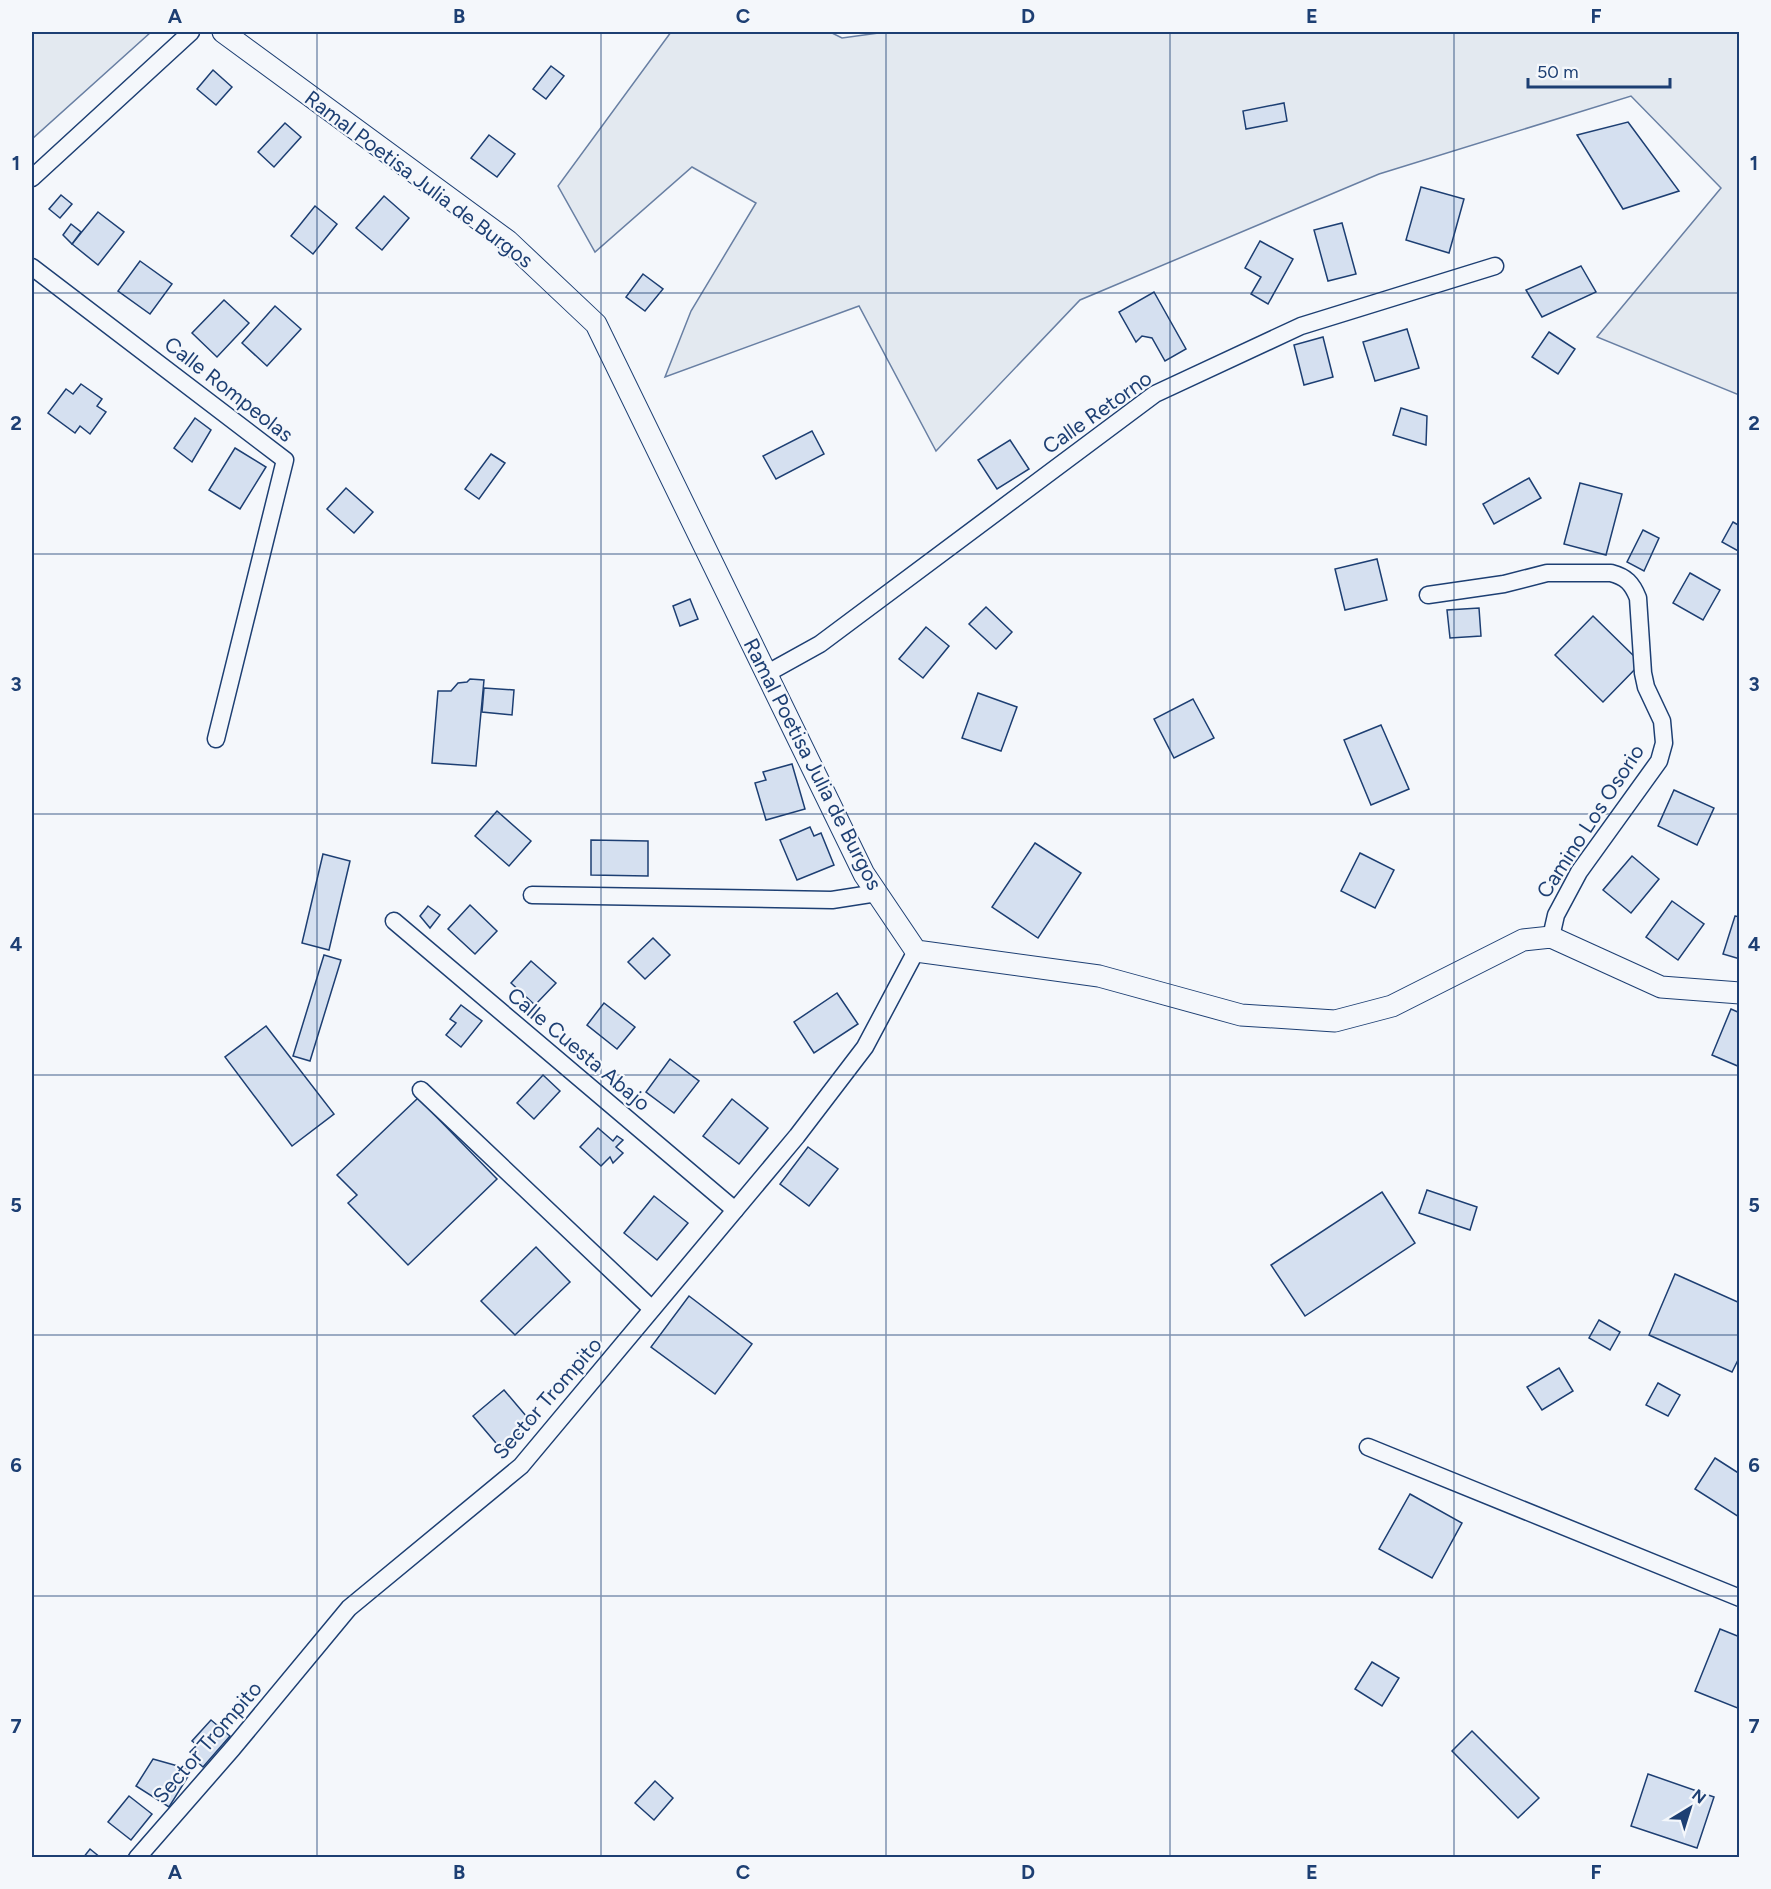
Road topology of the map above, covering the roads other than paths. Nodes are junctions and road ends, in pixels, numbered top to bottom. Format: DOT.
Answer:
graph roads {
  1 [pos="191,32"];
  2 [pos="223,32"];
  3 [pos="32,178"];
  4 [pos="1495,266"];
  5 [pos="32,267"];
  6 [pos="1428,595"];
  7 [pos="766,674"];
  8 [pos="216,739"];
  9 [pos="877,893"];
  10 [pos="532,895"];
  11 [pos="394,921"];
  12 [pos="1551,937"];
  13 [pos="916,951"];
  14 [pos="1740,993"];
  15 [pos="421,1090"];
  16 [pos="735,1210"];
  17 [pos="652,1309"];
  18 [pos="1368,1447"];
  19 [pos="1740,1598"];
  20 [pos="137,1857"];
  1 -- 3 [label="street"];
  2 -- 7 [label="street, Ramal Poetisa Julia de Burgos"];
  4 -- 7 [label="street, Calle Retorno"];
  5 -- 8 [label="street, Calle Rompeolas"];
  6 -- 12 [label="street, Camino Los Osorio"];
  7 -- 9 [label="street, Ramal Poetisa Julia de Burgos"];
  9 -- 10 [label="street"];
  9 -- 13 [label="street, Ramal Poetisa Julia de Burgos"];
  11 -- 16 [label="street, Calle Cuesta Abajo"];
  12 -- 13 [label="street"];
  12 -- 14 [label="street"];
  13 -- 16 [label="street, Sector Trompito"];
  15 -- 17 [label="street"];
  16 -- 17 [label="street, Sector Trompito"];
  17 -- 20 [label="street, Sector Trompito"];
  18 -- 19 [label="street"];
}
